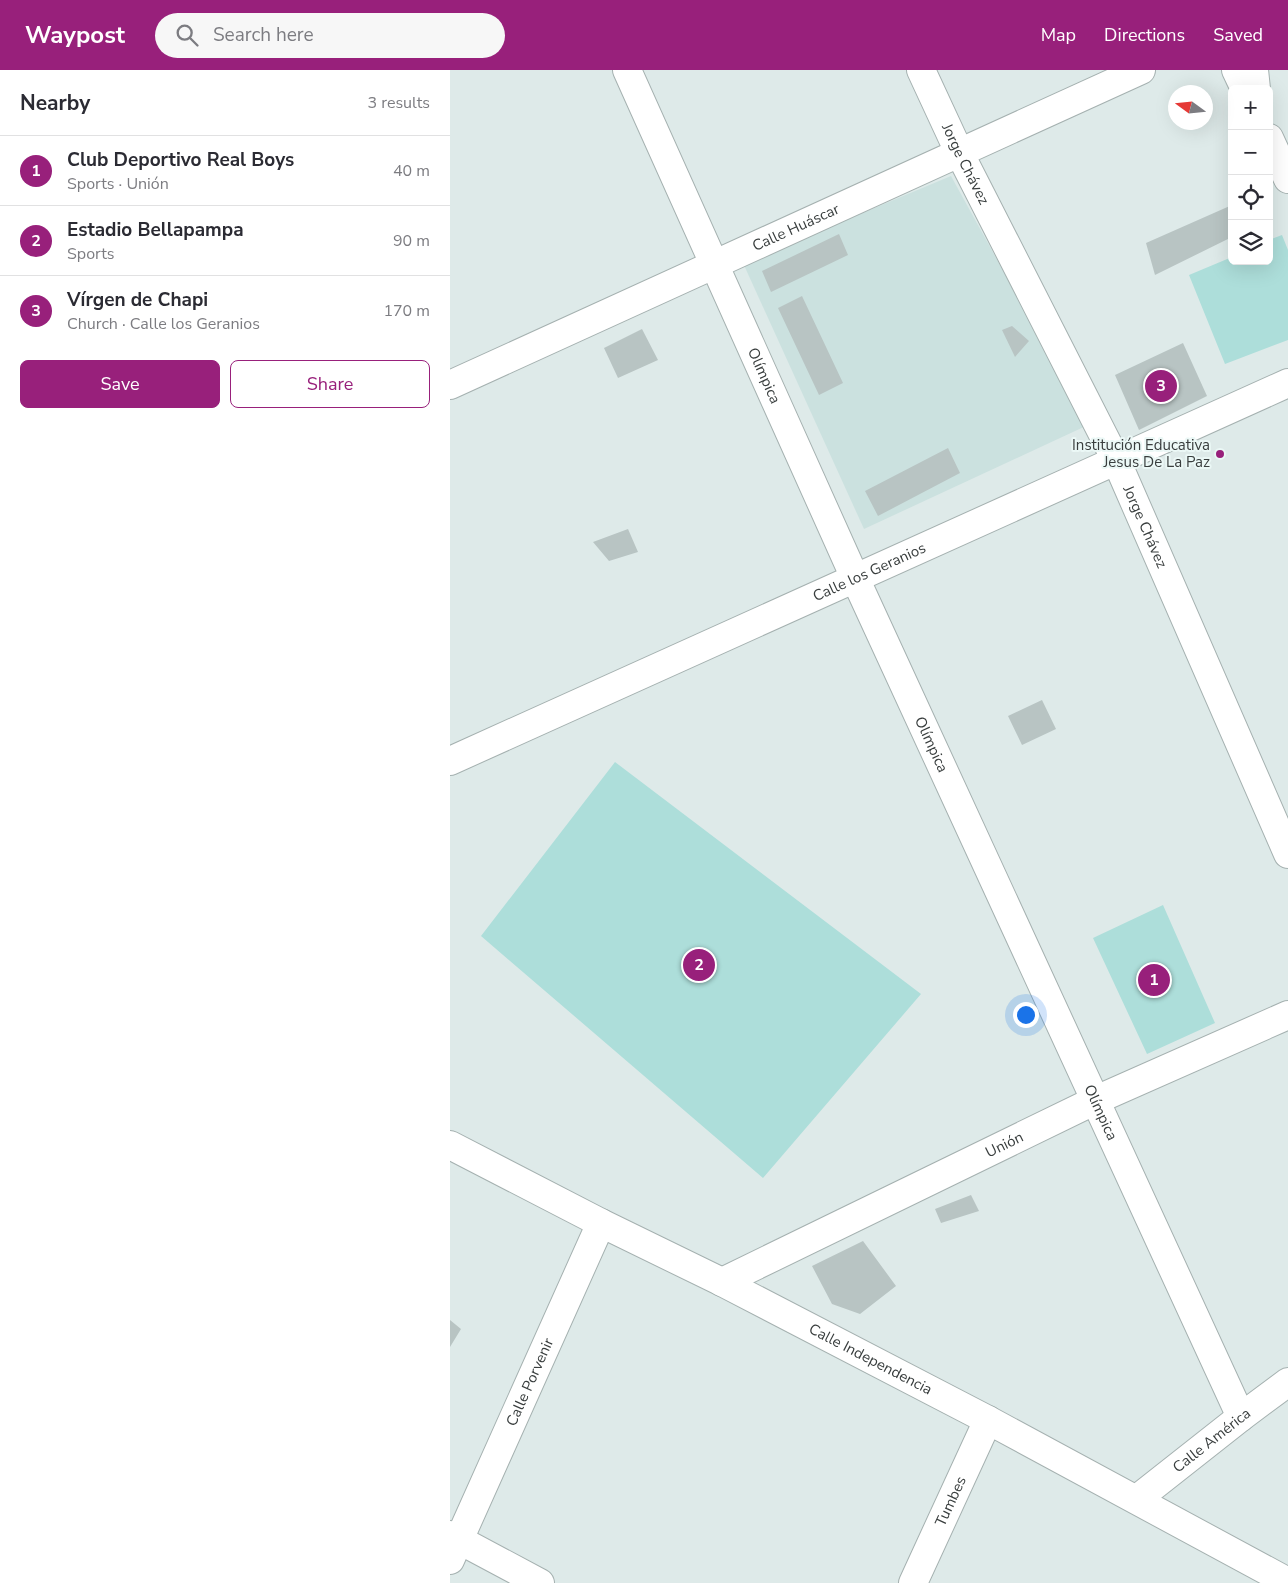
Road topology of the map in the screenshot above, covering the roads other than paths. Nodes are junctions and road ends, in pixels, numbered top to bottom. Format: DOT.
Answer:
graph roads {
  1 [pos="627,70"];
  2 [pos="921,70"];
  3 [pos="1140,70"];
  4 [pos="1236,70"];
  5 [pos="1254,70"];
  6 [pos="1243,85"];
  7 [pos="1256,85"];
  8 [pos="1273,147"];
  9 [pos="959,152"];
  10 [pos="1288,179"];
  11 [pos="714,264"];
  12 [pos="1288,383"];
  13 [pos="450,385"];
  14 [pos="1117,462"];
  15 [pos="855,578"];
  16 [pos="450,761"];
  17 [pos="1288,854"];
  18 [pos="1288,1015"];
  19 [pos="1096,1100"];
  20 [pos="450,1145"];
  21 [pos="601,1223"];
  22 [pos="722,1282"];
  23 [pos="1288,1382"];
  24 [pos="1241,1417"];
  25 [pos="988,1420"];
  26 [pos="1137,1500"];
  27 [pos="453,1545"];
  28 [pos="1288,1582"];
  29 [pos="540,1583"];
  30 [pos="914,1583"];
  1 -- 11 [label="street, Olímpica"];
  2 -- 9 [label="street, Jorge Chávez"];
  3 -- 9 [label="street, Calle Huáscar"];
  4 -- 6 [label="street"];
  5 -- 7 [label="street"];
  8 -- 10 [label="street"];
  9 -- 11 [label="street, Calle Huáscar"];
  9 -- 14 [label="street, Jorge Chávez"];
  11 -- 13 [label="street, Calle Huáscar"];
  11 -- 15 [label="street, Olímpica"];
  12 -- 14 [label="street, Calle los Geranios"];
  14 -- 15 [label="street, Calle los Geranios"];
  14 -- 17 [label="street, Jorge Chávez"];
  15 -- 16 [label="street, Calle los Geranios"];
  15 -- 19 [label="street, Olímpica"];
  18 -- 19 [label="street, Unión"];
  19 -- 22 [label="street, Unión"];
  19 -- 24 [label="street, Olímpica"];
  20 -- 21 [label="street, Calle Independencia"];
  21 -- 22 [label="street, Calle Independencia"];
  21 -- 27 [label="street, Calle Porvenir"];
  22 -- 25 [label="street, Calle Independencia"];
  23 -- 24 [label="street, Calle América"];
  24 -- 26 [label="street, Calle América"];
  25 -- 26 [label="street, Calle Independencia"];
  25 -- 30 [label="street, Tumbes"];
  26 -- 28 [label="street, Calle Independencia"];
  27 -- 29 [label="street"];
}
